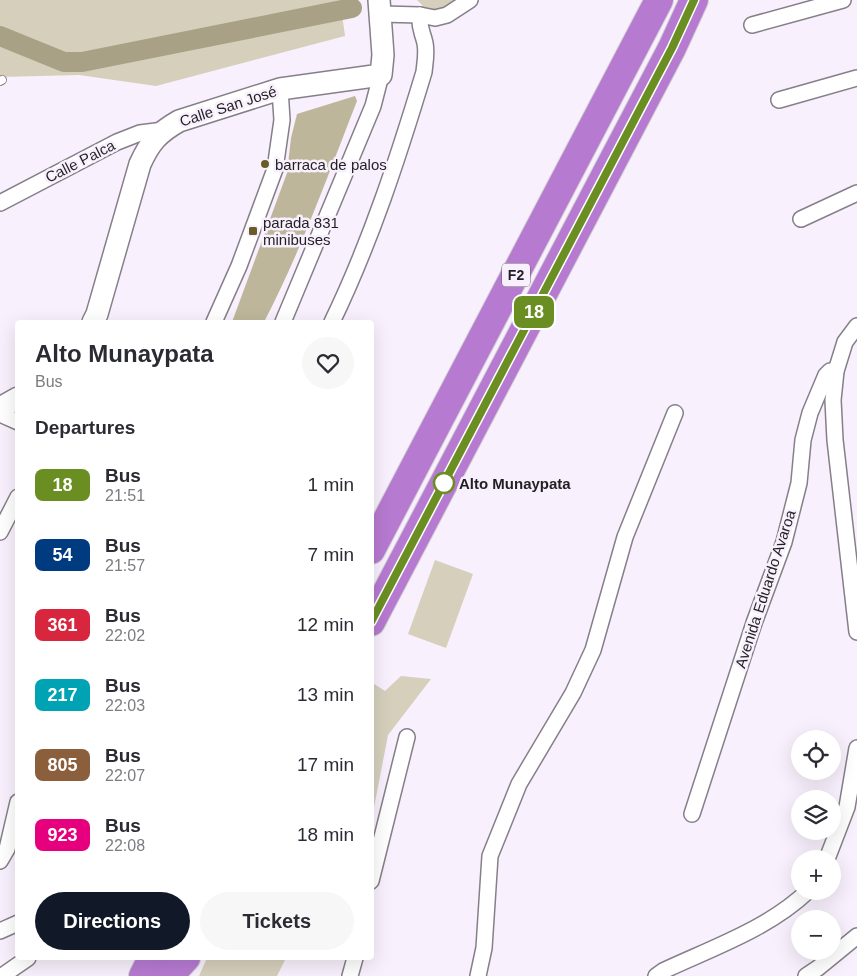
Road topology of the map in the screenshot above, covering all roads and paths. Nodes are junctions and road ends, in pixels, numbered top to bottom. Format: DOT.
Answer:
graph roads {
  1 [pos="470,0"];
  2 [pos="659,0"];
  3 [pos="694,0"];
  4 [pos="843,0"];
  5 [pos="380,7"];
  6 [pos="420,15"];
  7 [pos="752,24"];
  8 [pos="381,75"];
  9 [pos="857,78"];
  10 [pos="280,89"];
  11 [pos="779,100"];
  12 [pos="164,130"];
  13 [pos="857,193"];
  14 [pos="0,203"];
  15 [pos="801,219"];
  16 [pos="94,320"];
  17 [pos="215,320"];
  18 [pos="284,320"];
  19 [pos="333,320"];
  20 [pos="857,326"];
  21 [pos="836,371"];
  22 [pos="15,400"];
  23 [pos="0,408"];
  24 [pos="675,413"];
  25 [pos="0,414"];
  26 [pos="15,421"];
  27 [pos="15,503"];
  28 [pos="0,532"];
  29 [pos="374,544"];
  30 [pos="374,616"];
  31 [pos="857,632"];
  32 [pos="407,737"];
  33 [pos="857,748"];
  34 [pos="15,814"];
  35 [pos="692,814"];
  36 [pos="830,850"];
  37 [pos="0,861"];
  38 [pos="374,869"];
  39 [pos="799,900"];
  40 [pos="15,924"];
  41 [pos="0,931"];
  42 [pos="857,936"];
  43 [pos="25,960"];
  44 [pos="151,960"];
  45 [pos="184,960"];
  46 [pos="354,960"];
  47 [pos="2,976"];
  48 [pos="143,976"];
  49 [pos="169,976"];
  50 [pos="350,976"];
  51 [pos="478,976"];
  52 [pos="656,976"];
  53 [pos="806,976"];
  1 -- 6 [label="street"];
  2 -- 29 [label="highway, F2"];
  3 -- 30 [label="highway, F2"];
  4 -- 7 [label="street"];
  5 -- 6 [label="street"];
  5 -- 8 [label="street"];
  6 -- 19 [label="street"];
  8 -- 10 [label="street, Calle San José"];
  8 -- 18 [label="street"];
  9 -- 11 [label="street"];
  10 -- 12 [label="street, Calle San José"];
  10 -- 17 [label="street"];
  12 -- 14 [label="street, Calle Palca"];
  12 -- 16 [label="street, Calle San José"];
  13 -- 15 [label="street"];
  20 -- 21 [label="street, Avenida Eduardo Avaroa"];
  21 -- 31 [label="street, Avenida Eduardo Avaroa"];
  21 -- 35 [label="street, Avenida Eduardo Avaroa"];
  22 -- 23 [label="street"];
  24 -- 51 [label="street"];
  25 -- 26 [label="street"];
  27 -- 28 [label="street"];
  32 -- 38 [label="street"];
  33 -- 36 [label="street"];
  34 -- 37 [label="street"];
  39 -- 52 [label="street"];
  40 -- 41 [label="street"];
  42 -- 53 [label="street"];
  43 -- 47 [label="street"];
  44 -- 48 [label="highway"];
  45 -- 49 [label="highway"];
  46 -- 50 [label="street"];
}
